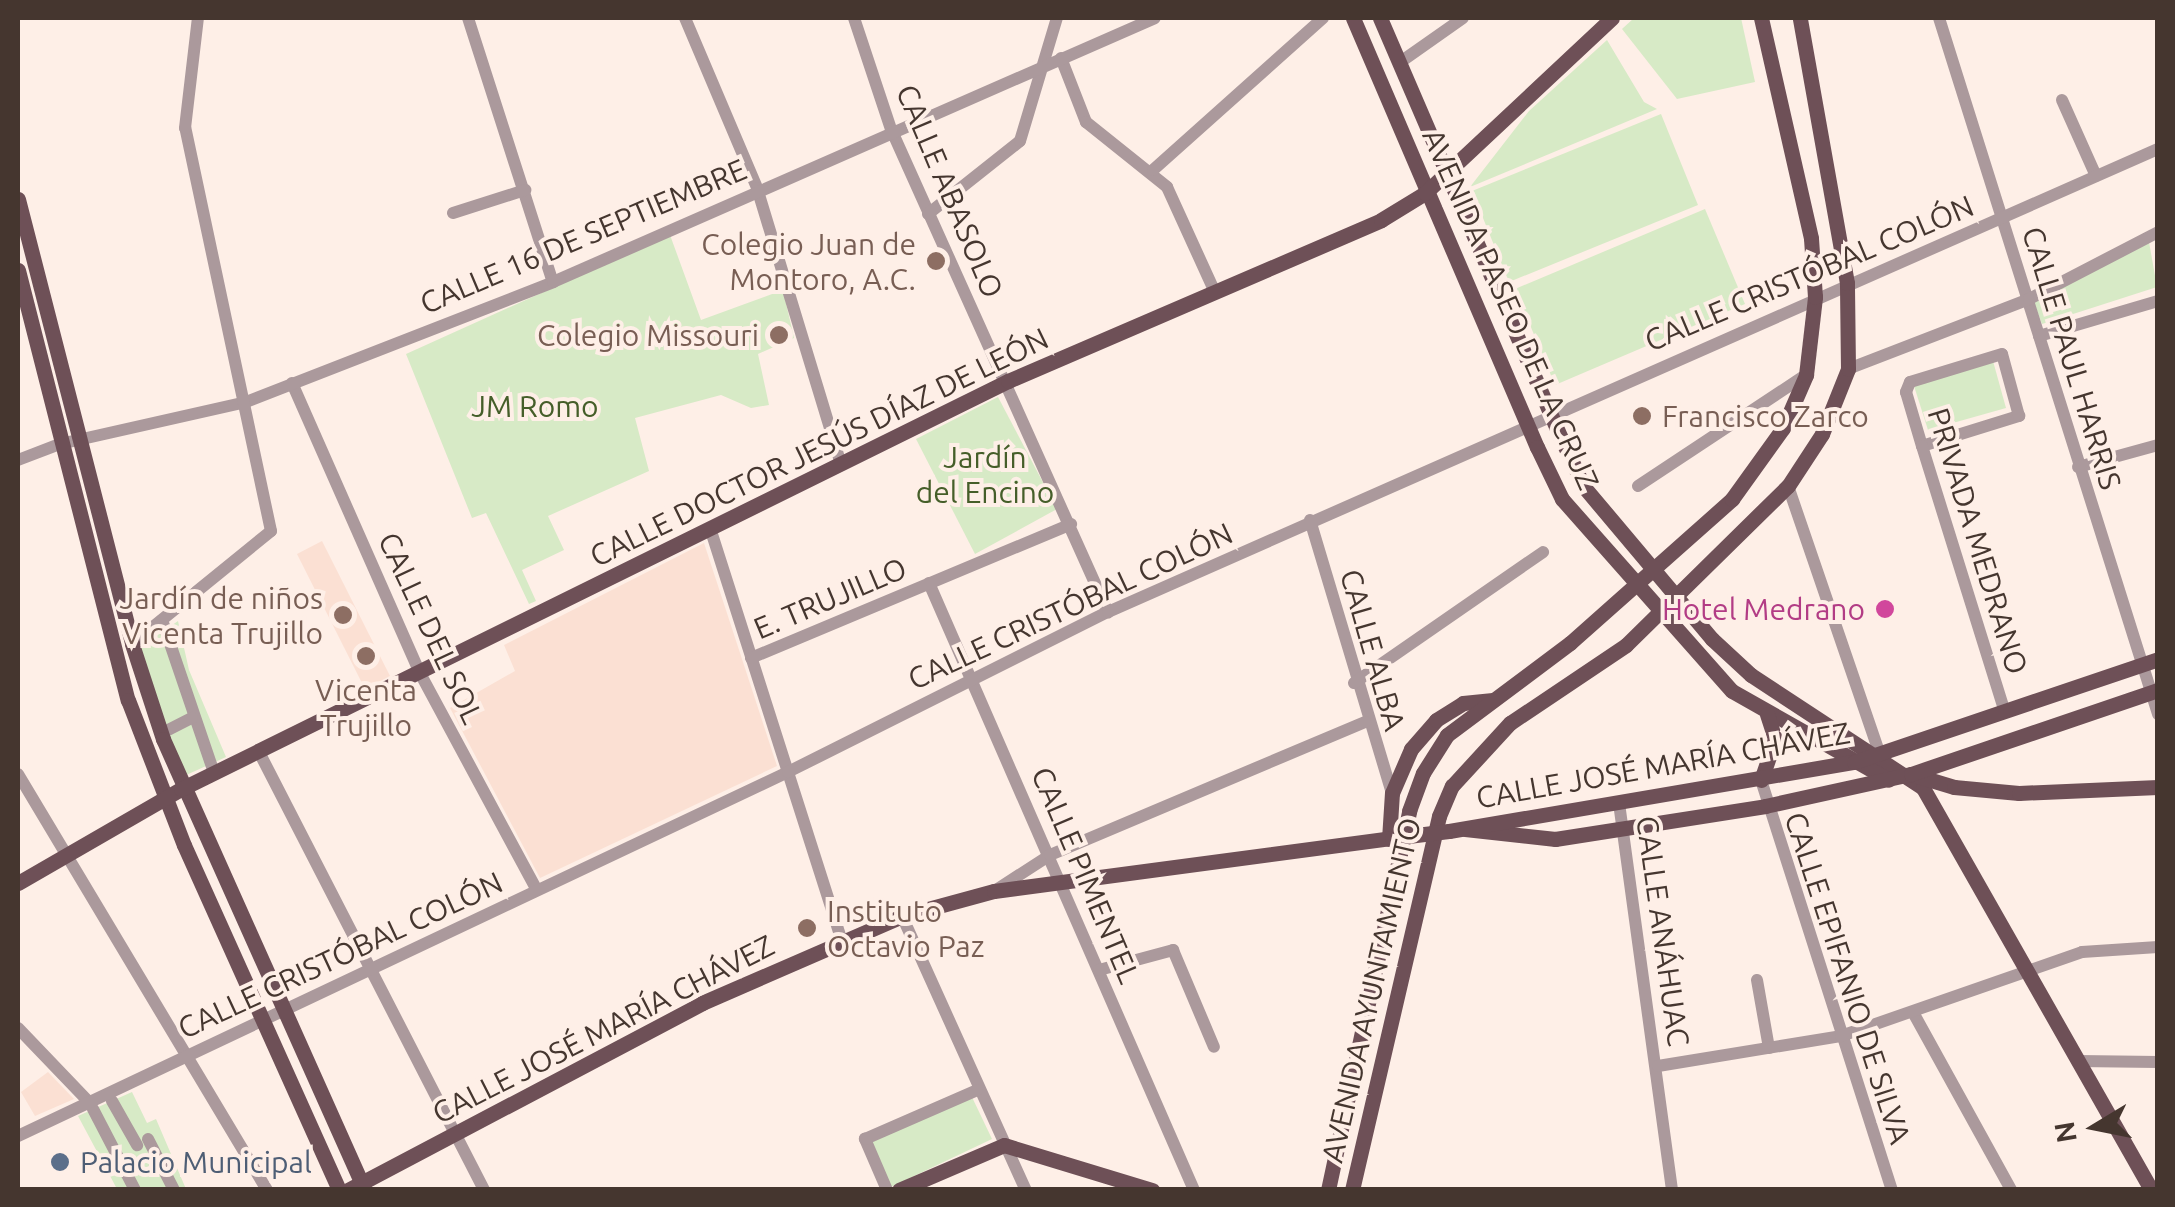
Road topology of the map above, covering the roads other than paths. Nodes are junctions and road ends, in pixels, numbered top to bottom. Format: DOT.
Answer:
graph roads {
  1 [pos="198,18"];
  2 [pos="468,18"];
  3 [pos="685,18"];
  4 [pos="854,18"];
  5 [pos="1057,18"];
  6 [pos="1155,18"];
  7 [pos="1323,18"];
  8 [pos="1353,18"];
  9 [pos="1380,18"];
  10 [pos="1463,18"];
  11 [pos="1761,18"];
  12 [pos="1800,18"];
  13 [pos="1939,18"];
  14 [pos="1609,19"];
  15 [pos="1060,58"];
  16 [pos="1399,64"];
  17 [pos="1044,66"];
  18 [pos="2062,100"];
  19 [pos="891,129"];
  20 [pos="2158,149"];
  21 [pos="1153,170"];
  22 [pos="1446,174"];
  23 [pos="2096,176"];
  24 [pos="757,188"];
  25 [pos="526,190"];
  26 [pos="1425,193"];
  27 [pos="18,199"];
  28 [pos="453,213"];
  29 [pos="928,214"];
  30 [pos="2002,216"];
  31 [pos="2158,232"];
  32 [pos="18,270"];
  33 [pos="553,282"];
  34 [pos="1847,284"];
  35 [pos="1213,288"];
  36 [pos="1815,297"];
  37 [pos="2029,299"];
  38 [pos="2158,301"];
  39 [pos="2039,336"];
  40 [pos="1848,368"];
  41 [pos="1806,375"];
  42 [pos="1008,381"];
  43 [pos="292,383"];
  44 [pos="246,402"];
  45 [pos="1549,413"];
  46 [pos="1526,423"];
  47 [pos="68,442"];
  48 [pos="2158,445"];
  49 [pos="1922,446"];
  50 [pos="18,460"];
  51 [pos="841,465"];
  52 [pos="2078,467"];
  53 [pos="1638,486"];
  54 [pos="1788,486"];
  55 [pos="1310,520"];
  56 [pos="1071,524"];
  57 [pos="711,532"];
  58 [pos="1543,552"];
  59 [pos="929,583"];
  60 [pos="1108,612"];
  61 [pos="162,620"];
  62 [pos="132,644"];
  63 [pos="751,658"];
  64 [pos="2150,662"];
  65 [pos="421,675"];
  66 [pos="974,677"];
  67 [pos="1354,683"];
  68 [pos="2154,691"];
  69 [pos="1493,700"];
  70 [pos="2004,710"];
  71 [pos="1767,714"];
  72 [pos="2158,714"];
  73 [pos="192,718"];
  74 [pos="1365,722"];
  75 [pos="168,730"];
  76 [pos="258,750"];
  77 [pos="1880,754"];
  78 [pos="1854,762"];
  79 [pos="788,772"];
  80 [pos="214,773"];
  81 [pos="18,774"];
  82 [pos="1911,774"];
  83 [pos="1761,780"];
  84 [pos="1889,780"];
  85 [pos="2158,787"];
  86 [pos="181,790"];
  87 [pos="1392,793"];
  88 [pos="164,800"];
  89 [pos="1619,803"];
  90 [pos="1765,806"];
  91 [pos="1455,829"];
  92 [pos="1622,829"];
  93 [pos="1390,838"];
  94 [pos="1050,855"];
  95 [pos="68,858"];
  96 [pos="18,884"];
  97 [pos="1063,884"];
  98 [pos="536,889"];
  99 [pos="994,892"];
  100 [pos="902,916"];
  101 [pos="841,940"];
  102 [pos="2158,947"];
  103 [pos="373,970"];
  104 [pos="1099,970"];
  105 [pos="2030,975"];
  106 [pos="1757,980"];
  107 [pos="280,1007"];
  108 [pos="1914,1014"];
  109 [pos="260,1017"];
  110 [pos="18,1028"];
  111 [pos="1842,1036"];
  112 [pos="1214,1047"];
  113 [pos="1770,1048"];
  114 [pos="189,1054"];
  115 [pos="2078,1061"];
  116 [pos="2158,1062"];
  117 [pos="1658,1066"];
  118 [pos="977,1090"];
  119 [pos="112,1100"];
  120 [pos="91,1106"];
  121 [pos="18,1136"];
  122 [pos="457,1136"];
  123 [pos="1004,1145"];
  124 [pos="2150,1175"];
  125 [pos="358,1187"];
  126 [pos="136,1190"];
  127 [pos="174,1190"];
  128 [pos="267,1190"];
  129 [pos="338,1190"];
  130 [pos="484,1190"];
  131 [pos="887,1190"];
  132 [pos="899,1190"];
  133 [pos="1026,1190"];
  134 [pos="1152,1190"];
  135 [pos="1194,1190"];
  136 [pos="1328,1190"];
  137 [pos="1352,1190"];
  138 [pos="1672,1190"];
  139 [pos="1892,1190"];
  140 [pos="2010,1190"];
  141 [pos="2151,1190"];
  1 -- 44 [label="street"];
  2 -- 25 [label="street"];
  3 -- 24 [label="street"];
  4 -- 19 [label="street, CALLE ABASOLO"];
  5 -- 17 [label="street"];
  6 -- 15 [label="street, CALLE 16 DE SEPTIEMBRE"];
  7 -- 21 [label="street"];
  8 -- 26 [label="main road, AVENIDA PASEO DE LA CRUZ"];
  9 -- 16 [label="main road, AVENIDA PASEO DE LA CRUZ"];
  10 -- 16 [label="street"];
  11 -- 36 [label="main road, AVENIDA AYUNTAMIENTO"];
  12 -- 34 [label="main road, AVENIDA AYUNTAMIENTO"];
  13 -- 30 [label="street, CALLE PAUL HARRIS"];
  14 -- 22 [label="main road, CALLE DOCTOR JESÚS DÍAZ DE LEÓN"];
  15 -- 17 [label="street, CALLE 16 DE SEPTIEMBRE"];
  15 -- 21 [label="street"];
  16 -- 22 [label="main road, AVENIDA PASEO DE LA CRUZ"];
  17 -- 19 [label="street, CALLE 16 DE SEPTIEMBRE"];
  17 -- 29 [label="street"];
  18 -- 23 [label="street"];
  19 -- 24 [label="street, CALLE 16 DE SEPTIEMBRE"];
  19 -- 29 [label="street, CALLE ABASOLO"];
  20 -- 23 [label="street, CALLE CRISTÓBAL COLÓN"];
  21 -- 35 [label="street"];
  22 -- 26 [label="main road, CALLE DOCTOR JESÚS DÍAZ DE LEÓN"];
  22 -- 45 [label="main road, AVENIDA PASEO DE LA CRUZ"];
  23 -- 30 [label="street, CALLE CRISTÓBAL COLÓN"];
  24 -- 33 [label="street, CALLE 16 DE SEPTIEMBRE"];
  24 -- 51 [label="street"];
  25 -- 28 [label="street"];
  25 -- 33 [label="street"];
  26 -- 35 [label="main road, CALLE DOCTOR JESÚS DÍAZ DE LEÓN"];
  26 -- 46 [label="main road, AVENIDA PASEO DE LA CRUZ"];
  27 -- 47 [label="main road"];
  29 -- 42 [label="street, CALLE ABASOLO"];
  30 -- 34 [label="street, CALLE CRISTÓBAL COLÓN"];
  30 -- 37 [label="street, CALLE PAUL HARRIS"];
  31 -- 37 [label="street"];
  32 -- 47 [label="main road"];
  33 -- 43 [label="street, CALLE 16 DE SEPTIEMBRE"];
  34 -- 36 [label="street, CALLE CRISTÓBAL COLÓN"];
  34 -- 40 [label="main road, AVENIDA AYUNTAMIENTO"];
  35 -- 42 [label="main road, CALLE DOCTOR JESÚS DÍAZ DE LEÓN"];
  36 -- 41 [label="main road, AVENIDA AYUNTAMIENTO"];
  36 -- 45 [label="street, CALLE CRISTÓBAL COLÓN"];
  37 -- 39 [label="street, CALLE PAUL HARRIS"];
  37 -- 40 [label="street"];
  38 -- 39 [label="street"];
  39 -- 52 [label="street, CALLE PAUL HARRIS"];
  40 -- 54 [label="main road, AVENIDA AYUNTAMIENTO"];
  41 -- 53 [label="street"];
  41 -- 69 [label="main road, AVENIDA AYUNTAMIENTO"];
  42 -- 51 [label="main road, CALLE DOCTOR JESÚS DÍAZ DE LEÓN"];
  42 -- 56 [label="street, CALLE ABASOLO"];
  43 -- 44 [label="street, CALLE 16 DE SEPTIEMBRE"];
  43 -- 65 [label="street, CALLE DEL SOL"];
  44 -- 47 [label="street, CALLE 16 DE SEPTIEMBRE"];
  44 -- 61 [label="street"];
  45 -- 46 [label="street, CALLE CRISTÓBAL COLÓN"];
  45 -- 77 [label="main road, AVENIDA PASEO DE LA CRUZ, bridge"];
  46 -- 55 [label="street, CALLE CRISTÓBAL COLÓN"];
  46 -- 71 [label="main road, AVENIDA PASEO DE LA CRUZ, bridge"];
  47 -- 50 [label="street, CALLE 16 DE SEPTIEMBRE"];
  47 -- 62 [label="main road"];
  47 -- 88 [label="main road"];
  48 -- 52 [label="street"];
  49 -- 49 [label="street, PRIVADA MEDRANO"];
  49 -- 70 [label="street, PRIVADA MEDRANO"];
  51 -- 57 [label="main road, CALLE DOCTOR JESÚS DÍAZ DE LEÓN"];
  52 -- 64 [label="street, CALLE PAUL HARRIS"];
  54 -- 77 [label="street"];
  54 -- 137 [label="main road, AVENIDA AYUNTAMIENTO"];
  55 -- 60 [label="street, CALLE CRISTÓBAL COLÓN"];
  55 -- 67 [label="street, CALLE ALBA"];
  56 -- 59 [label="street, E. TRUJILLO"];
  56 -- 60 [label="street, CALLE ABASOLO"];
  57 -- 63 [label="street"];
  57 -- 65 [label="main road, CALLE DOCTOR JESÚS DÍAZ DE LEÓN"];
  58 -- 67 [label="street"];
  59 -- 63 [label="street, E. TRUJILLO"];
  59 -- 66 [label="street, CALLE PIMENTEL"];
  60 -- 66 [label="street, CALLE CRISTÓBAL COLÓN"];
  61 -- 62 [label="street"];
  61 -- 73 [label="street"];
  62 -- 86 [label="main road"];
  63 -- 79 [label="street"];
  64 -- 68 [label="street, CALLE PAUL HARRIS"];
  64 -- 70 [label="main road, CALLE JOSÉ MARÍA CHÁVEZ"];
  65 -- 76 [label="main road, CALLE DOCTOR JESÚS DÍAZ DE LEÓN"];
  65 -- 98 [label="street, CALLE DEL SOL"];
  66 -- 79 [label="street, CALLE CRISTÓBAL COLÓN"];
  66 -- 94 [label="street, CALLE PIMENTEL"];
  67 -- 74 [label="street, CALLE ALBA"];
  68 -- 72 [label="street, CALLE PAUL HARRIS"];
  68 -- 82 [label="main road, CALLE JOSÉ MARÍA CHÁVEZ"];
  69 -- 87 [label="main road"];
  69 -- 136 [label="main road, AVENIDA AYUNTAMIENTO"];
  70 -- 77 [label="main road, CALLE JOSÉ MARÍA CHÁVEZ"];
  71 -- 78 [label="main road, AVENIDA PASEO DE LA CRUZ"];
  71 -- 83 [label="main road"];
  73 -- 75 [label="street"];
  73 -- 80 [label="street"];
  74 -- 87 [label="street, CALLE ALBA"];
  74 -- 94 [label="street"];
  76 -- 80 [label="main road, CALLE DOCTOR JESÚS DÍAZ DE LEÓN"];
  76 -- 103 [label="street"];
  77 -- 78 [label="main road, CALLE JOSÉ MARÍA CHÁVEZ"];
  77 -- 82 [label="main road, AVENIDA PASEO DE LA CRUZ"];
  78 -- 83 [label="main road, CALLE JOSÉ MARÍA CHÁVEZ"];
  78 -- 84 [label="main road, AVENIDA PASEO DE LA CRUZ"];
  79 -- 98 [label="street, CALLE CRISTÓBAL COLÓN"];
  79 -- 101 [label="street"];
  80 -- 86 [label="main road, CALLE DOCTOR JESÚS DÍAZ DE LEÓN"];
  81 -- 95 [label="street"];
  82 -- 84 [label="main road, CALLE JOSÉ MARÍA CHÁVEZ"];
  82 -- 85 [label="main road"];
  82 -- 105 [label="main road"];
  83 -- 89 [label="main road, CALLE JOSÉ MARÍA CHÁVEZ"];
  83 -- 90 [label="street, CALLE EPIFANIO DE SILVA"];
  84 -- 90 [label="main road, CALLE JOSÉ MARÍA CHÁVEZ"];
  86 -- 88 [label="main road, CALLE DOCTOR JESÚS DÍAZ DE LEÓN"];
  86 -- 107 [label="main road"];
  87 -- 93 [label="main road"];
  88 -- 95 [label="main road, CALLE DOCTOR JESÚS DÍAZ DE LEÓN"];
  88 -- 109 [label="main road"];
  89 -- 91 [label="main road, CALLE JOSÉ MARÍA CHÁVEZ"];
  89 -- 92 [label="street, CALLE ANÁHUAC"];
  90 -- 92 [label="main road, CALLE JOSÉ MARÍA CHÁVEZ"];
  90 -- 111 [label="street, CALLE EPIFANIO DE SILVA"];
  91 -- 92 [label="main road, CALLE JOSÉ MARÍA CHÁVEZ"];
  91 -- 93 [label="main road, CALLE JOSÉ MARÍA CHÁVEZ, bridge"];
  92 -- 117 [label="street, CALLE ANÁHUAC"];
  93 -- 97 [label="main road, CALLE JOSÉ MARÍA CHÁVEZ"];
  94 -- 97 [label="street, CALLE PIMENTEL"];
  94 -- 99 [label="street"];
  95 -- 96 [label="main road, CALLE DOCTOR JESÚS DÍAZ DE LEÓN"];
  95 -- 114 [label="street"];
  97 -- 99 [label="main road, CALLE JOSÉ MARÍA CHÁVEZ"];
  97 -- 104 [label="street, CALLE PIMENTEL"];
  98 -- 103 [label="street, CALLE CRISTÓBAL COLÓN"];
  99 -- 100 [label="main road, CALLE JOSÉ MARÍA CHÁVEZ"];
  100 -- 101 [label="main road, CALLE JOSÉ MARÍA CHÁVEZ"];
  100 -- 118 [label="street"];
  101 -- 122 [label="main road, CALLE JOSÉ MARÍA CHÁVEZ"];
  102 -- 105 [label="street"];
  103 -- 107 [label="street, CALLE CRISTÓBAL COLÓN"];
  103 -- 122 [label="street"];
  104 -- 112 [label="street"];
  104 -- 135 [label="street, CALLE PIMENTEL"];
  105 -- 108 [label="street"];
  105 -- 115 [label="main road"];
  106 -- 113 [label="street"];
  107 -- 109 [label="street, CALLE CRISTÓBAL COLÓN"];
  107 -- 125 [label="main road"];
  108 -- 111 [label="street"];
  108 -- 140 [label="street"];
  109 -- 114 [label="street, CALLE CRISTÓBAL COLÓN"];
  109 -- 129 [label="main road"];
  110 -- 120 [label="street"];
  111 -- 113 [label="street"];
  111 -- 139 [label="street, CALLE EPIFANIO DE SILVA"];
  113 -- 117 [label="street"];
  114 -- 120 [label="street, CALLE CRISTÓBAL COLÓN"];
  114 -- 128 [label="street"];
  115 -- 116 [label="street"];
  115 -- 124 [label="main road"];
  117 -- 138 [label="street, CALLE ANÁHUAC"];
  118 -- 123 [label="street"];
  118 -- 131 [label="street"];
  119 -- 127 [label="street"];
  120 -- 121 [label="street, CALLE CRISTÓBAL COLÓN"];
  120 -- 126 [label="street"];
  122 -- 125 [label="main road, CALLE JOSÉ MARÍA CHÁVEZ"];
  122 -- 130 [label="street"];
  123 -- 132 [label="main road"];
  123 -- 133 [label="street"];
  123 -- 134 [label="main road"];
  124 -- 141 [label="main road"];
}
